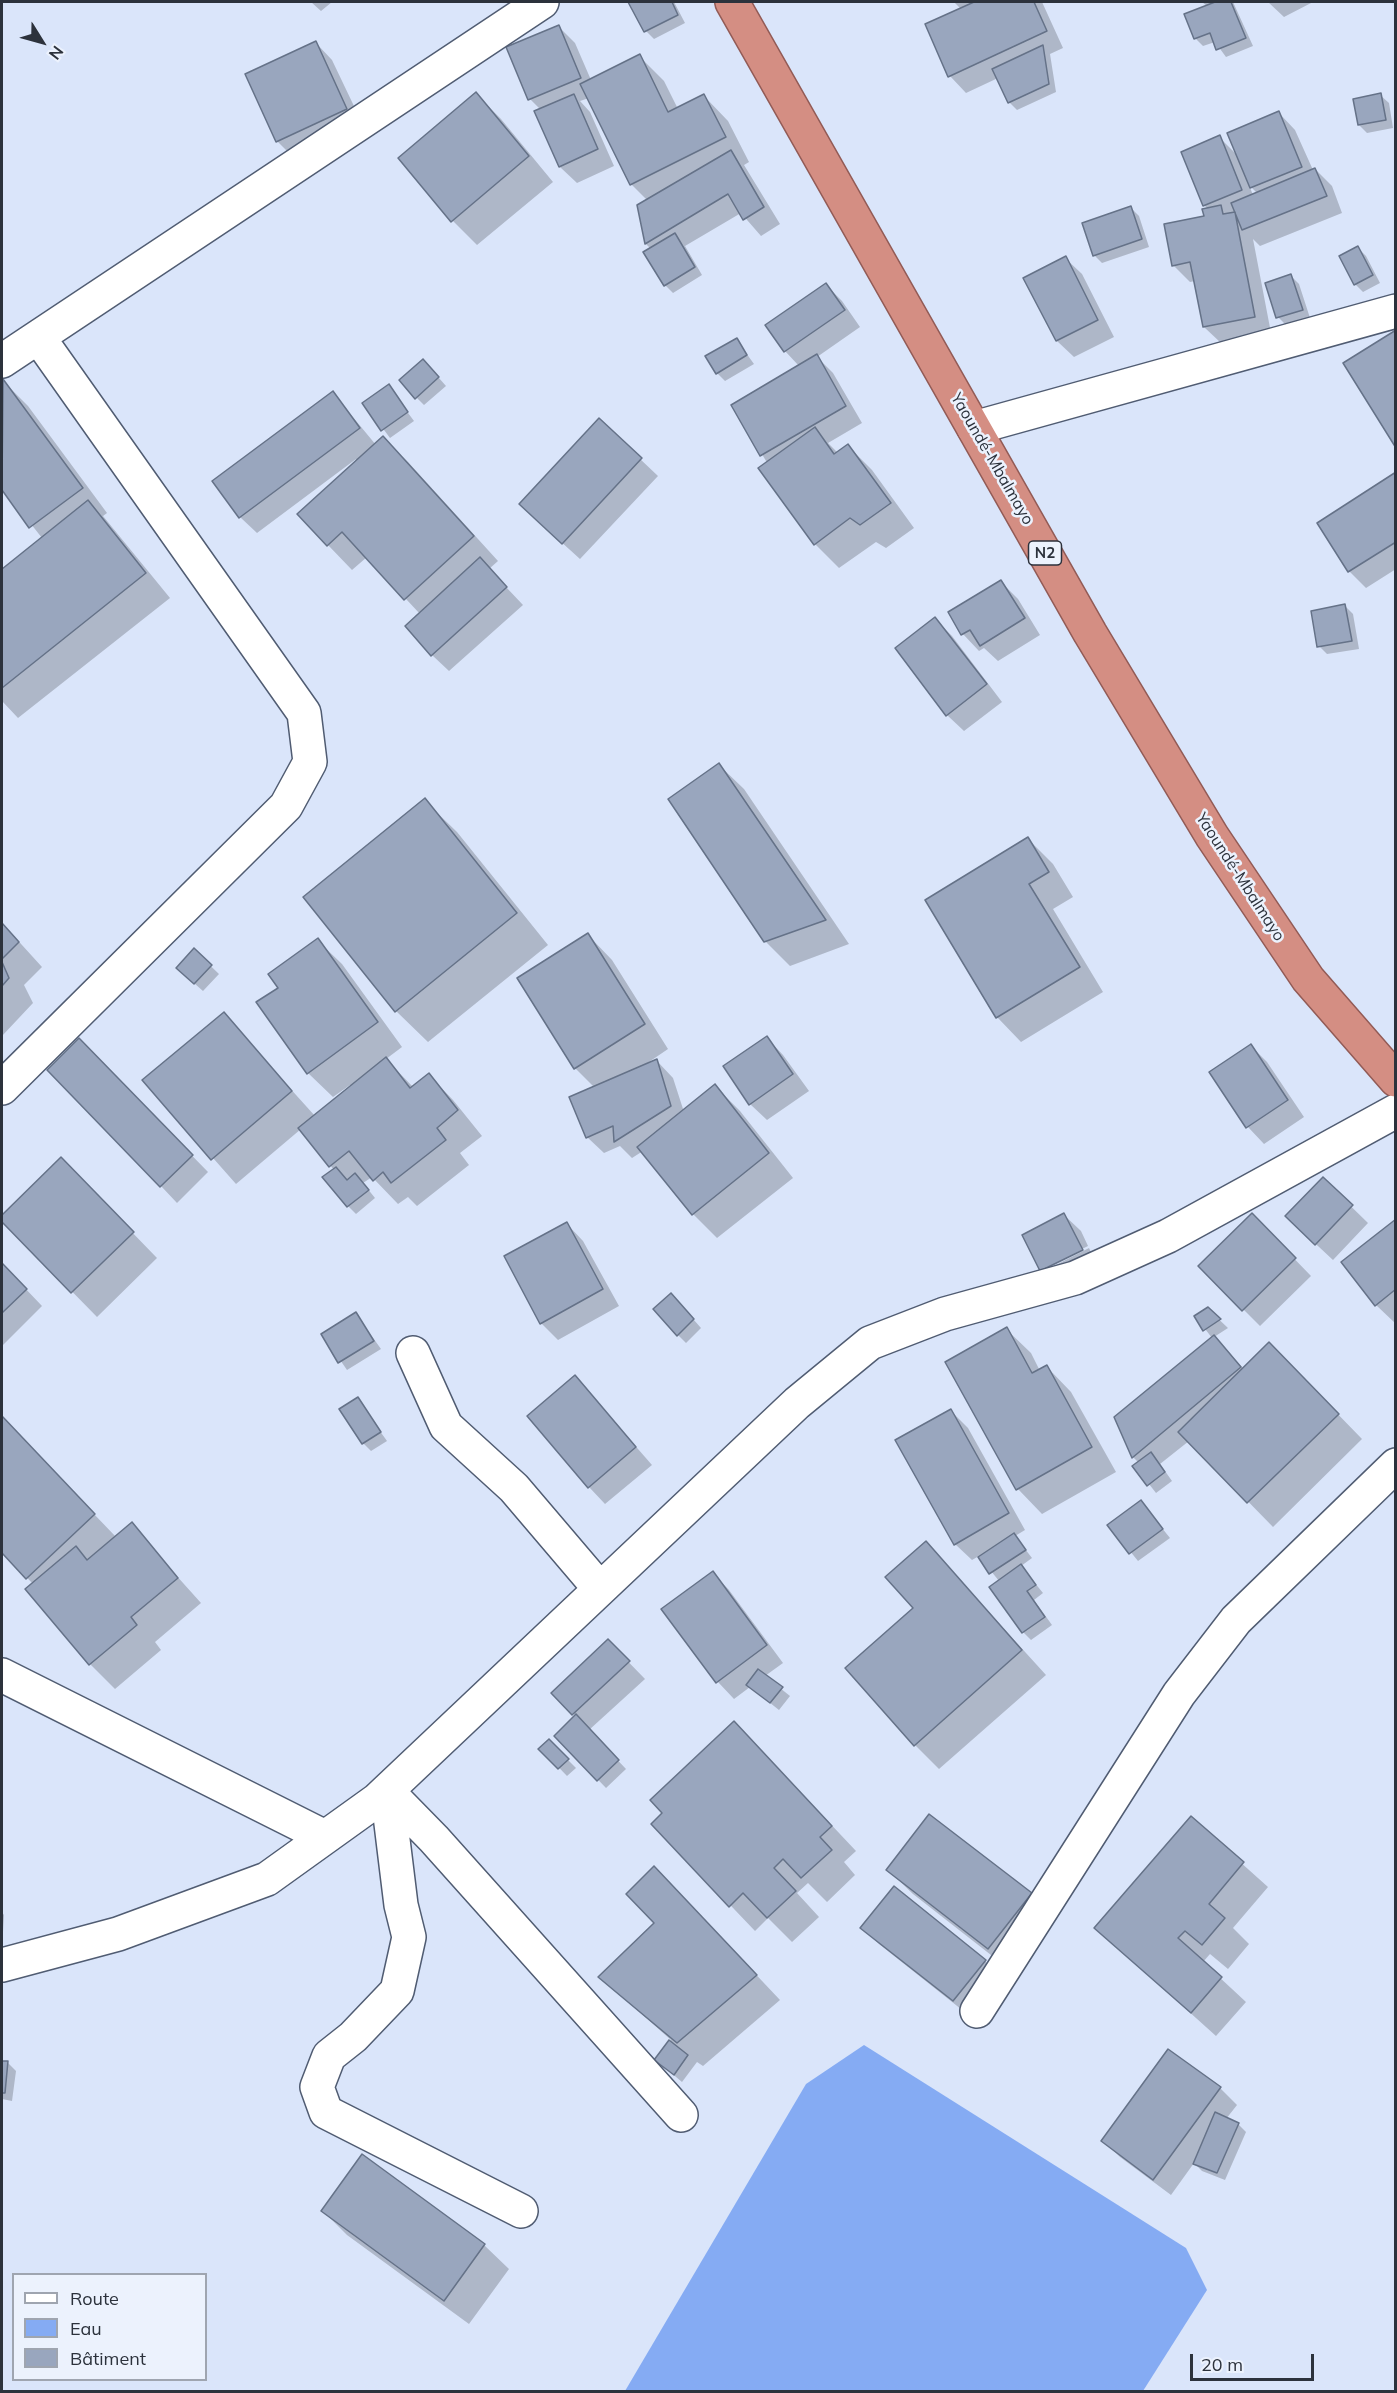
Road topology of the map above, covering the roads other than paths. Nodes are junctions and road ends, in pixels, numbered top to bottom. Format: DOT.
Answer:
graph roads {
  1 [pos="542,2"];
  2 [pos="732,2"];
  3 [pos="1395,310"];
  4 [pos="39,338"];
  5 [pos="2,361"];
  6 [pos="974,428"];
  7 [pos="1395,1080"];
  8 [pos="2,1088"];
  9 [pos="1395,1111"];
  10 [pos="413,1353"];
  11 [pos="1395,1465"];
  12 [pos="600,1589"];
  13 [pos="2,1675"];
  14 [pos="387,1791"];
  15 [pos="325,1837"];
  16 [pos="2,1965"];
  17 [pos="977,2011"];
  18 [pos="681,2115"];
  19 [pos="520,2211"];
  1 -- 4 [label="street"];
  2 -- 6 [label="highway, Yaoundé-Mbalmayo / N2"];
  3 -- 6 [label="street"];
  4 -- 5 [label="street"];
  4 -- 8 [label="street"];
  6 -- 7 [label="highway, Yaoundé-Mbalmayo / N2"];
  9 -- 12 [label="street"];
  10 -- 12 [label="street"];
  11 -- 17 [label="street"];
  12 -- 14 [label="street"];
  13 -- 15 [label="street"];
  14 -- 15 [label="street"];
  14 -- 18 [label="street"];
  14 -- 19 [label="street"];
  15 -- 16 [label="street"];
}
